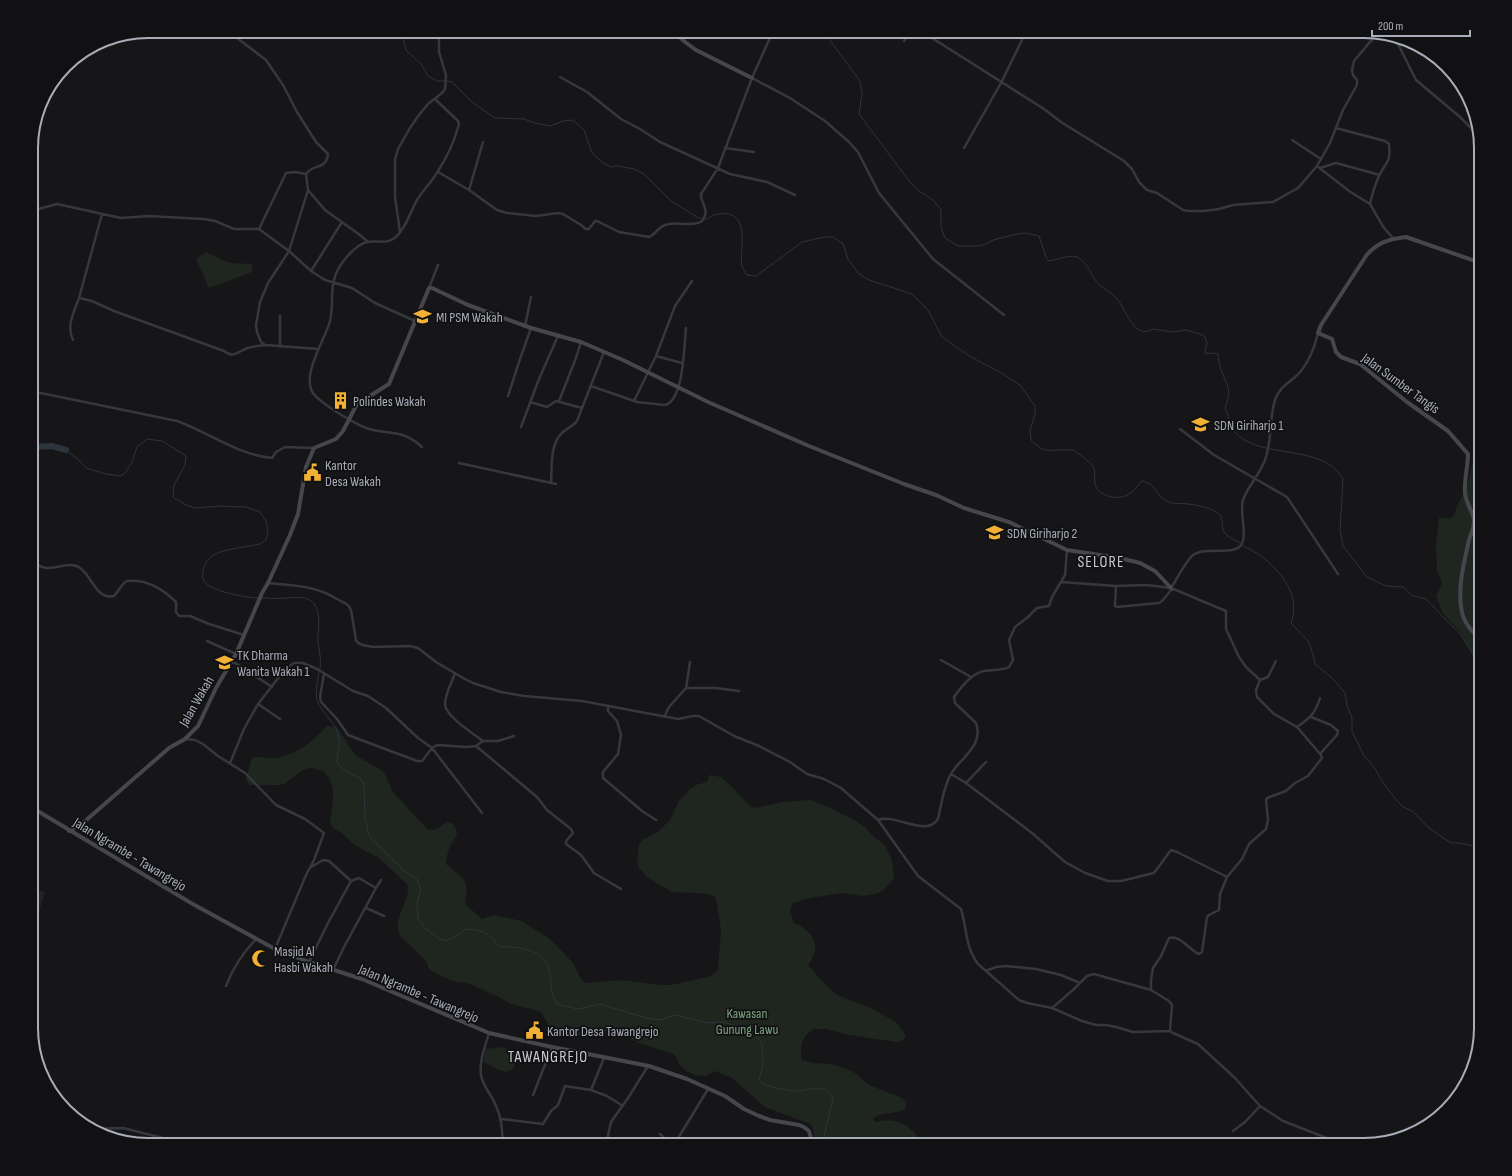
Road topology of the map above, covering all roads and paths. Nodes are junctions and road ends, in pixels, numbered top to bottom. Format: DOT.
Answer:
graph roads {
  1 [pos="238,38"];
  2 [pos="439,38"];
  3 [pos="681,38"];
  4 [pos="770,38"];
  5 [pos="906,38"];
  6 [pos="932,38"];
  7 [pos="1022,38"];
  8 [pos="1374,39"];
  9 [pos="904,41"];
  10 [pos="1397,43"];
  11 [pos="560,77"];
  12 [pos="752,78"];
  13 [pos="1001,83"];
  14 [pos="435,99"];
  15 [pos="1336,128"];
  16 [pos="1472,130"];
  17 [pos="1292,140"];
  18 [pos="483,142"];
  19 [pos="725,148"];
  20 [pos="964,148"];
  21 [pos="754,152"];
  22 [pos="1321,159"];
  23 [pos="1317,166"];
  24 [pos="718,168"];
  25 [pos="1320,168"];
  26 [pos="438,172"];
  27 [pos="306,174"];
  28 [pos="1380,175"];
  29 [pos="308,190"];
  30 [pos="469,190"];
  31 [pos="795,195"];
  32 [pos="1370,204"];
  33 [pos="38,209"];
  34 [pos="102,214"];
  35 [pos="342,222"];
  36 [pos="260,229"];
  37 [pos="400,232"];
  38 [pos="1393,238"];
  39 [pos="368,242"];
  40 [pos="289,252"];
  41 [pos="1474,261"];
  42 [pos="438,265"];
  43 [pos="311,271"];
  44 [pos="692,281"];
  45 [pos="333,282"];
  46 [pos="429,288"];
  47 [pos="531,297"];
  48 [pos="79,298"];
  49 [pos="1004,315"];
  50 [pos="280,316"];
  51 [pos="416,322"];
  52 [pos="525,326"];
  53 [pos="531,328"];
  54 [pos="686,328"];
  55 [pos="1318,333"];
  56 [pos="558,336"];
  57 [pos="73,340"];
  58 [pos="581,342"];
  59 [pos="265,345"];
  60 [pos="280,346"];
  61 [pos="318,349"];
  62 [pos="604,352"];
  63 [pos="656,356"];
  64 [pos="682,363"];
  65 [pos="648,372"];
  66 [pos="591,386"];
  67 [pos="679,388"];
  68 [pos="38,392"];
  69 [pos="508,396"];
  70 [pos="559,401"];
  71 [pos="634,401"];
  72 [pos="530,402"];
  73 [pos="582,408"];
  74 [pos="348,419"];
  75 [pos="521,427"];
  76 [pos="1180,430"];
  77 [pos="422,447"];
  78 [pos="314,448"];
  79 [pos="459,464"];
  80 [pos="1255,478"];
  81 [pos="551,483"];
  82 [pos="556,484"];
  83 [pos="1474,518"];
  84 [pos="1474,523"];
  85 [pos="1067,550"];
  86 [pos="38,566"];
  87 [pos="1338,574"];
  88 [pos="1061,582"];
  89 [pos="268,583"];
  90 [pos="1116,586"];
  91 [pos="1172,589"];
  92 [pos="1474,633"];
  93 [pos="245,635"];
  94 [pos="207,641"];
  95 [pos="236,654"];
  96 [pos="942,660"];
  97 [pos="232,661"];
  98 [pos="1276,661"];
  99 [pos="690,662"];
  100 [pos="323,673"];
  101 [pos="455,673"];
  102 [pos="971,677"];
  103 [pos="1260,680"];
  104 [pos="272,687"];
  105 [pos="686,688"];
  106 [pos="739,691"];
  107 [pos="1320,698"];
  108 [pos="258,704"];
  109 [pos="608,706"];
  110 [pos="664,717"];
  111 [pos="1311,718"];
  112 [pos="280,719"];
  113 [pos="1297,727"];
  114 [pos="514,736"];
  115 [pos="185,739"];
  116 [pos="483,742"];
  117 [pos="476,746"];
  118 [pos="432,748"];
  119 [pos="1320,754"];
  120 [pos="986,762"];
  121 [pos="230,763"];
  122 [pos="951,774"];
  123 [pos="966,784"];
  124 [pos="38,811"];
  125 [pos="482,813"];
  126 [pos="656,820"];
  127 [pos="878,820"];
  128 [pos="69,831"];
  129 [pos="311,867"];
  130 [pos="1228,877"];
  131 [pos="381,880"];
  132 [pos="351,881"];
  133 [pos="376,888"];
  134 [pos="621,889"];
  135 [pos="366,908"];
  136 [pos="384,916"];
  137 [pos="256,939"];
  138 [pos="275,948"];
  139 [pos="309,962"];
  140 [pos="333,970"];
  141 [pos="986,971"];
  142 [pos="1080,982"];
  143 [pos="226,986"];
  144 [pos="1151,990"];
  145 [pos="1052,1008"];
  146 [pos="1170,1031"];
  147 [pos="489,1033"];
  148 [pos="552,1047"];
  149 [pos="604,1058"];
  150 [pos="648,1066"];
  151 [pos="709,1088"];
  152 [pos="591,1090"];
  153 [pos="533,1095"];
  154 [pos="624,1106"];
  155 [pos="1260,1106"];
  156 [pos="501,1119"];
  157 [pos="104,1129"];
  158 [pos="1233,1130"];
  159 [pos="660,1134"];
  160 [pos="163,1138"];
  161 [pos="502,1138"];
  162 [pos="608,1138"];
  163 [pos="665,1138"];
  164 [pos="677,1138"];
  165 [pos="812,1138"];
  166 [pos="1326,1138"];
  1 -- 27 [label="street"];
  2 -- 14 [label="street"];
  3 -- 12 [label="street"];
  4 -- 12 [label="street"];
  5 -- 9 [label="street"];
  6 -- 13 [label="street"];
  7 -- 13 [label="street"];
  8 -- 15 [label="street"];
  10 -- 16 [label="street"];
  11 -- 24 [label="street"];
  12 -- 19 [label="street"];
  12 -- 49 [label="street"];
  13 -- 20 [label="street"];
  13 -- 23 [label="street"];
  14 -- 26 [label="street"];
  14 -- 37 [label="street"];
  15 -- 22 [label="street"];
  15 -- 28 [label="street"];
  17 -- 22 [label="street"];
  18 -- 30 [label="street"];
  19 -- 21 [label="street"];
  19 -- 24 [label="street"];
  22 -- 23 [label="street"];
  23 -- 25 [label="street"];
  24 -- 30 [label="street"];
  24 -- 31 [label="street"];
  25 -- 28 [label="street"];
  25 -- 32 [label="street"];
  26 -- 30 [label="street"];
  26 -- 37 [label="street"];
  27 -- 29 [label="street"];
  27 -- 36 [label="street"];
  28 -- 32 [label="street"];
  29 -- 35 [label="street"];
  29 -- 40 [label="street"];
  32 -- 38 [label="street"];
  33 -- 34 [label="street"];
  34 -- 36 [label="street"];
  34 -- 48 [label="street"];
  35 -- 39 [label="street"];
  35 -- 43 [label="street"];
  36 -- 40 [label="street"];
  37 -- 39 [label="street"];
  38 -- 41 [label="street"];
  38 -- 55 [label="street"];
  39 -- 45 [label="street"];
  40 -- 43 [label="street"];
  40 -- 59 [label="street"];
  42 -- 46 [label="street"];
  43 -- 45 [label="street"];
  44 -- 63 [label="street"];
  45 -- 51 [label="street"];
  45 -- 61 [label="street"];
  46 -- 51 [label="street"];
  46 -- 52 [label="street"];
  47 -- 52 [label="street"];
  48 -- 57 [label="street"];
  48 -- 59 [label="street"];
  50 -- 60 [label="street"];
  51 -- 74 [label="street"];
  52 -- 53 [label="street"];
  53 -- 56 [label="street"];
  53 -- 69 [label="street"];
  54 -- 64 [label="street"];
  55 -- 80 [label="street"];
  55 -- 83 [label="street, Jalan Sumber Tangis"];
  56 -- 58 [label="street"];
  56 -- 72 [label="street"];
  58 -- 62 [label="street"];
  58 -- 70 [label="street"];
  59 -- 60 [label="street"];
  60 -- 61 [label="street"];
  61 -- 74 [label="street"];
  62 -- 65 [label="street"];
  62 -- 66 [label="street"];
  63 -- 64 [label="street"];
  63 -- 65 [label="street"];
  64 -- 67 [label="street"];
  65 -- 67 [label="street"];
  65 -- 71 [label="street"];
  66 -- 71 [label="street"];
  66 -- 73 [label="street"];
  67 -- 71 [label="street"];
  67 -- 85 [label="street"];
  68 -- 78 [label="street"];
  70 -- 72 [label="street"];
  70 -- 73 [label="street"];
  72 -- 75 [label="street"];
  73 -- 81 [label="street"];
  74 -- 77 [label="street"];
  74 -- 78 [label="street"];
  76 -- 80 [label="street"];
  78 -- 89 [label="street, Jalan Wakah"];
  79 -- 81 [label="street"];
  80 -- 87 [label="street"];
  80 -- 91 [label="street"];
  81 -- 82 [label="street"];
  84 -- 92 [label="street, Jalan Sumber Tangis"];
  85 -- 88 [label="street"];
  85 -- 91 [label="street"];
  86 -- 93 [label="street"];
  88 -- 90 [label="street"];
  88 -- 102 [label="street"];
  89 -- 93 [label="street, Jalan Wakah"];
  89 -- 101 [label="street"];
  90 -- 91 [label="street"];
  90 -- 91 [label="street"];
  91 -- 103 [label="street"];
  93 -- 95 [label="street, Jalan Wakah"];
  94 -- 95 [label="street"];
  95 -- 97 [label="street, Jalan Wakah"];
  96 -- 102 [label="street"];
  97 -- 104 [label="street"];
  97 -- 115 [label="street, Jalan Wakah"];
  98 -- 103 [label="street"];
  99 -- 105 [label="street"];
  100 -- 104 [label="street"];
  100 -- 118 [label="street"];
  100 -- 118 [label="street"];
  101 -- 109 [label="street"];
  101 -- 116 [label="street"];
  102 -- 122 [label="street"];
  103 -- 113 [label="street"];
  104 -- 108 [label="street"];
  105 -- 106 [label="street"];
  105 -- 110 [label="street"];
  107 -- 111 [label="street"];
  108 -- 112 [label="street"];
  108 -- 121 [label="street"];
  109 -- 110 [label="street"];
  109 -- 126 [label="street"];
  110 -- 127 [label="street"];
  111 -- 113 [label="street"];
  111 -- 119 [label="street"];
  113 -- 119 [label="street"];
  114 -- 116 [label="street"];
  115 -- 121 [label="street"];
  115 -- 128 [label="street, Jalan Wakah"];
  116 -- 117 [label="street"];
  117 -- 118 [label="street"];
  117 -- 134 [label="street"];
  118 -- 125 [label="street"];
  119 -- 130 [label="street"];
  120 -- 123 [label="street"];
  121 -- 129 [label="street"];
  122 -- 123 [label="street"];
  122 -- 127 [label="street"];
  123 -- 130 [label="street"];
  124 -- 128 [label="street, Jalan Ngrambe - Tawangrejo"];
  127 -- 141 [label="street"];
  128 -- 137 [label="street, Jalan Ngrambe - Tawangrejo"];
  129 -- 132 [label="street"];
  129 -- 138 [label="street"];
  130 -- 144 [label="street"];
  131 -- 133 [label="street"];
  132 -- 133 [label="street"];
  132 -- 139 [label="street"];
  133 -- 135 [label="street"];
  135 -- 136 [label="street"];
  135 -- 140 [label="street"];
  137 -- 138 [label="street, Jalan Ngrambe - Tawangrejo"];
  137 -- 143 [label="street"];
  138 -- 139 [label="street, Jalan Ngrambe - Tawangrejo"];
  139 -- 140 [label="street, Jalan Ngrambe - Tawangrejo"];
  140 -- 147 [label="street, Jalan Ngrambe - Tawangrejo"];
  141 -- 142 [label="street"];
  141 -- 145 [label="street"];
  142 -- 144 [label="street"];
  142 -- 145 [label="street"];
  144 -- 146 [label="street"];
  145 -- 146 [label="street"];
  146 -- 155 [label="street"];
  147 -- 148 [label="street, Jalan Ngrambe - Tawangrejo"];
  147 -- 156 [label="street"];
  148 -- 149 [label="street, Jalan Ngrambe - Tawangrejo"];
  148 -- 153 [label="street"];
  149 -- 150 [label="street, Jalan Ngrambe - Tawangrejo"];
  149 -- 152 [label="street"];
  150 -- 151 [label="street, Jalan Ngrambe - Tawangrejo"];
  150 -- 154 [label="street"];
  151 -- 164 [label="street"];
  151 -- 165 [label="street, Jalan Ngrambe - Tawangrejo"];
  152 -- 154 [label="street"];
  152 -- 156 [label="street"];
  154 -- 162 [label="street"];
  155 -- 158 [label="street"];
  155 -- 166 [label="street"];
  156 -- 161 [label="street"];
  157 -- 160 [label="street"];
  159 -- 163 [label="street"];
}
